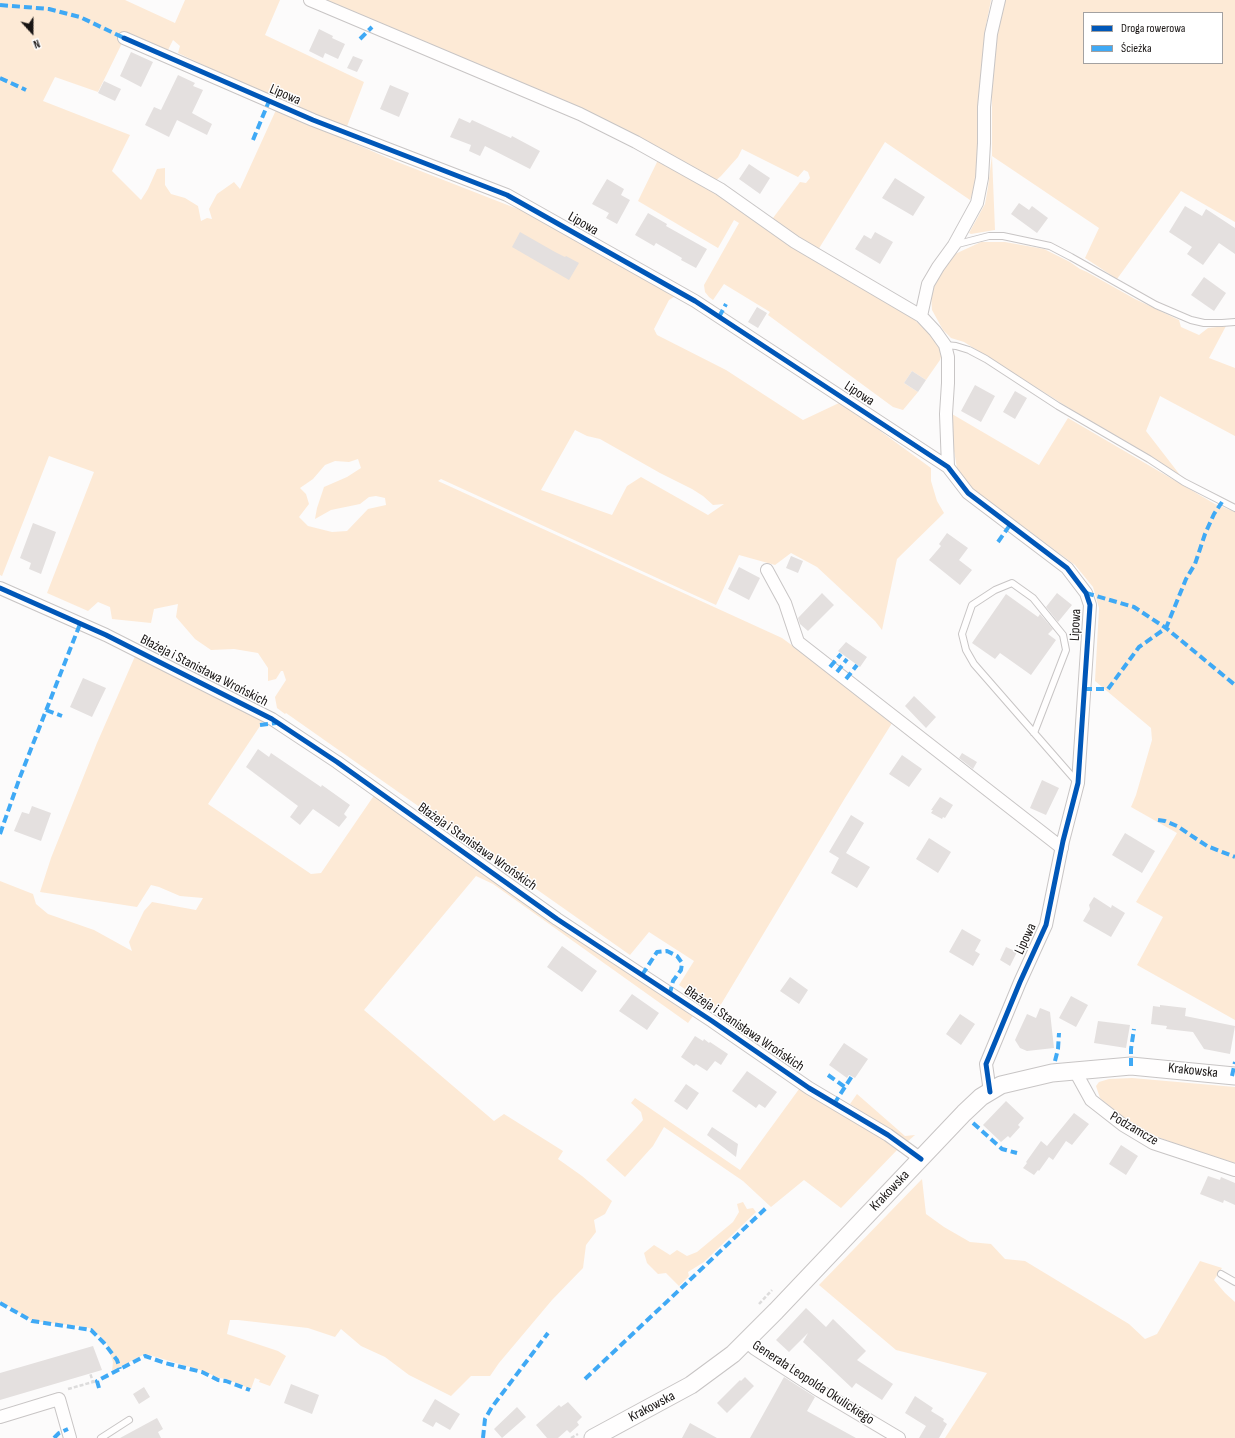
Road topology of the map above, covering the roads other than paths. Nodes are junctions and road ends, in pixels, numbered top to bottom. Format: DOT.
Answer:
graph roads {
  1 [pos="310,0"];
  2 [pos="999,0"];
  3 [pos="124,38"];
  4 [pos="954,244"];
  5 [pos="921,316"];
  6 [pos="1235,322"];
  7 [pos="945,345"];
  8 [pos="948,467"];
  9 [pos="1235,508"];
  10 [pos="767,570"];
  11 [pos="0,588"];
  12 [pos="1034,733"];
  13 [pos="1078,783"];
  14 [pos="1062,848"];
  15 [pos="1074,1071"];
  16 [pos="1235,1076"];
  17 [pos="990,1092"];
  18 [pos="921,1159"];
  19 [pos="1235,1170"];
  20 [pos="1221,1274"];
  21 [pos="1235,1282"];
  22 [pos="746,1341"];
  23 [pos="0,1417"];
  24 [pos="129,1420"];
  25 [pos="70,1438"];
  26 [pos="101,1438"];
  27 [pos="593,1438"];
  28 [pos="900,1438"];
  1 -- 5 [label="street"];
  2 -- 4 [label="street"];
  3 -- 8 [label="street, Lipowa"];
  4 -- 5 [label="street"];
  4 -- 6 [label="lane"];
  5 -- 7 [label="street"];
  7 -- 8 [label="street"];
  7 -- 9 [label="lane"];
  8 -- 13 [label="street, Lipowa"];
  10 -- 14 [label="street"];
  11 -- 18 [label="street, Błażeja i Stanisława Wrońskich"];
  12 -- 12 [label="lane"];
  12 -- 13 [label="lane"];
  13 -- 14 [label="street, Lipowa"];
  14 -- 17 [label="street, Lipowa"];
  15 -- 16 [label="street, Krakowska"];
  15 -- 17 [label="street, Krakowska"];
  15 -- 19 [label="street, Podzamcze"];
  17 -- 18 [label="street, Krakowska"];
  18 -- 22 [label="street, Krakowska"];
  20 -- 21 [label="lane"];
  22 -- 27 [label="street, Krakowska"];
  22 -- 28 [label="street, Generała Leopolda Okulickiego"];
  23 -- 25 [label="street"];
  24 -- 26 [label="lane"];
}
